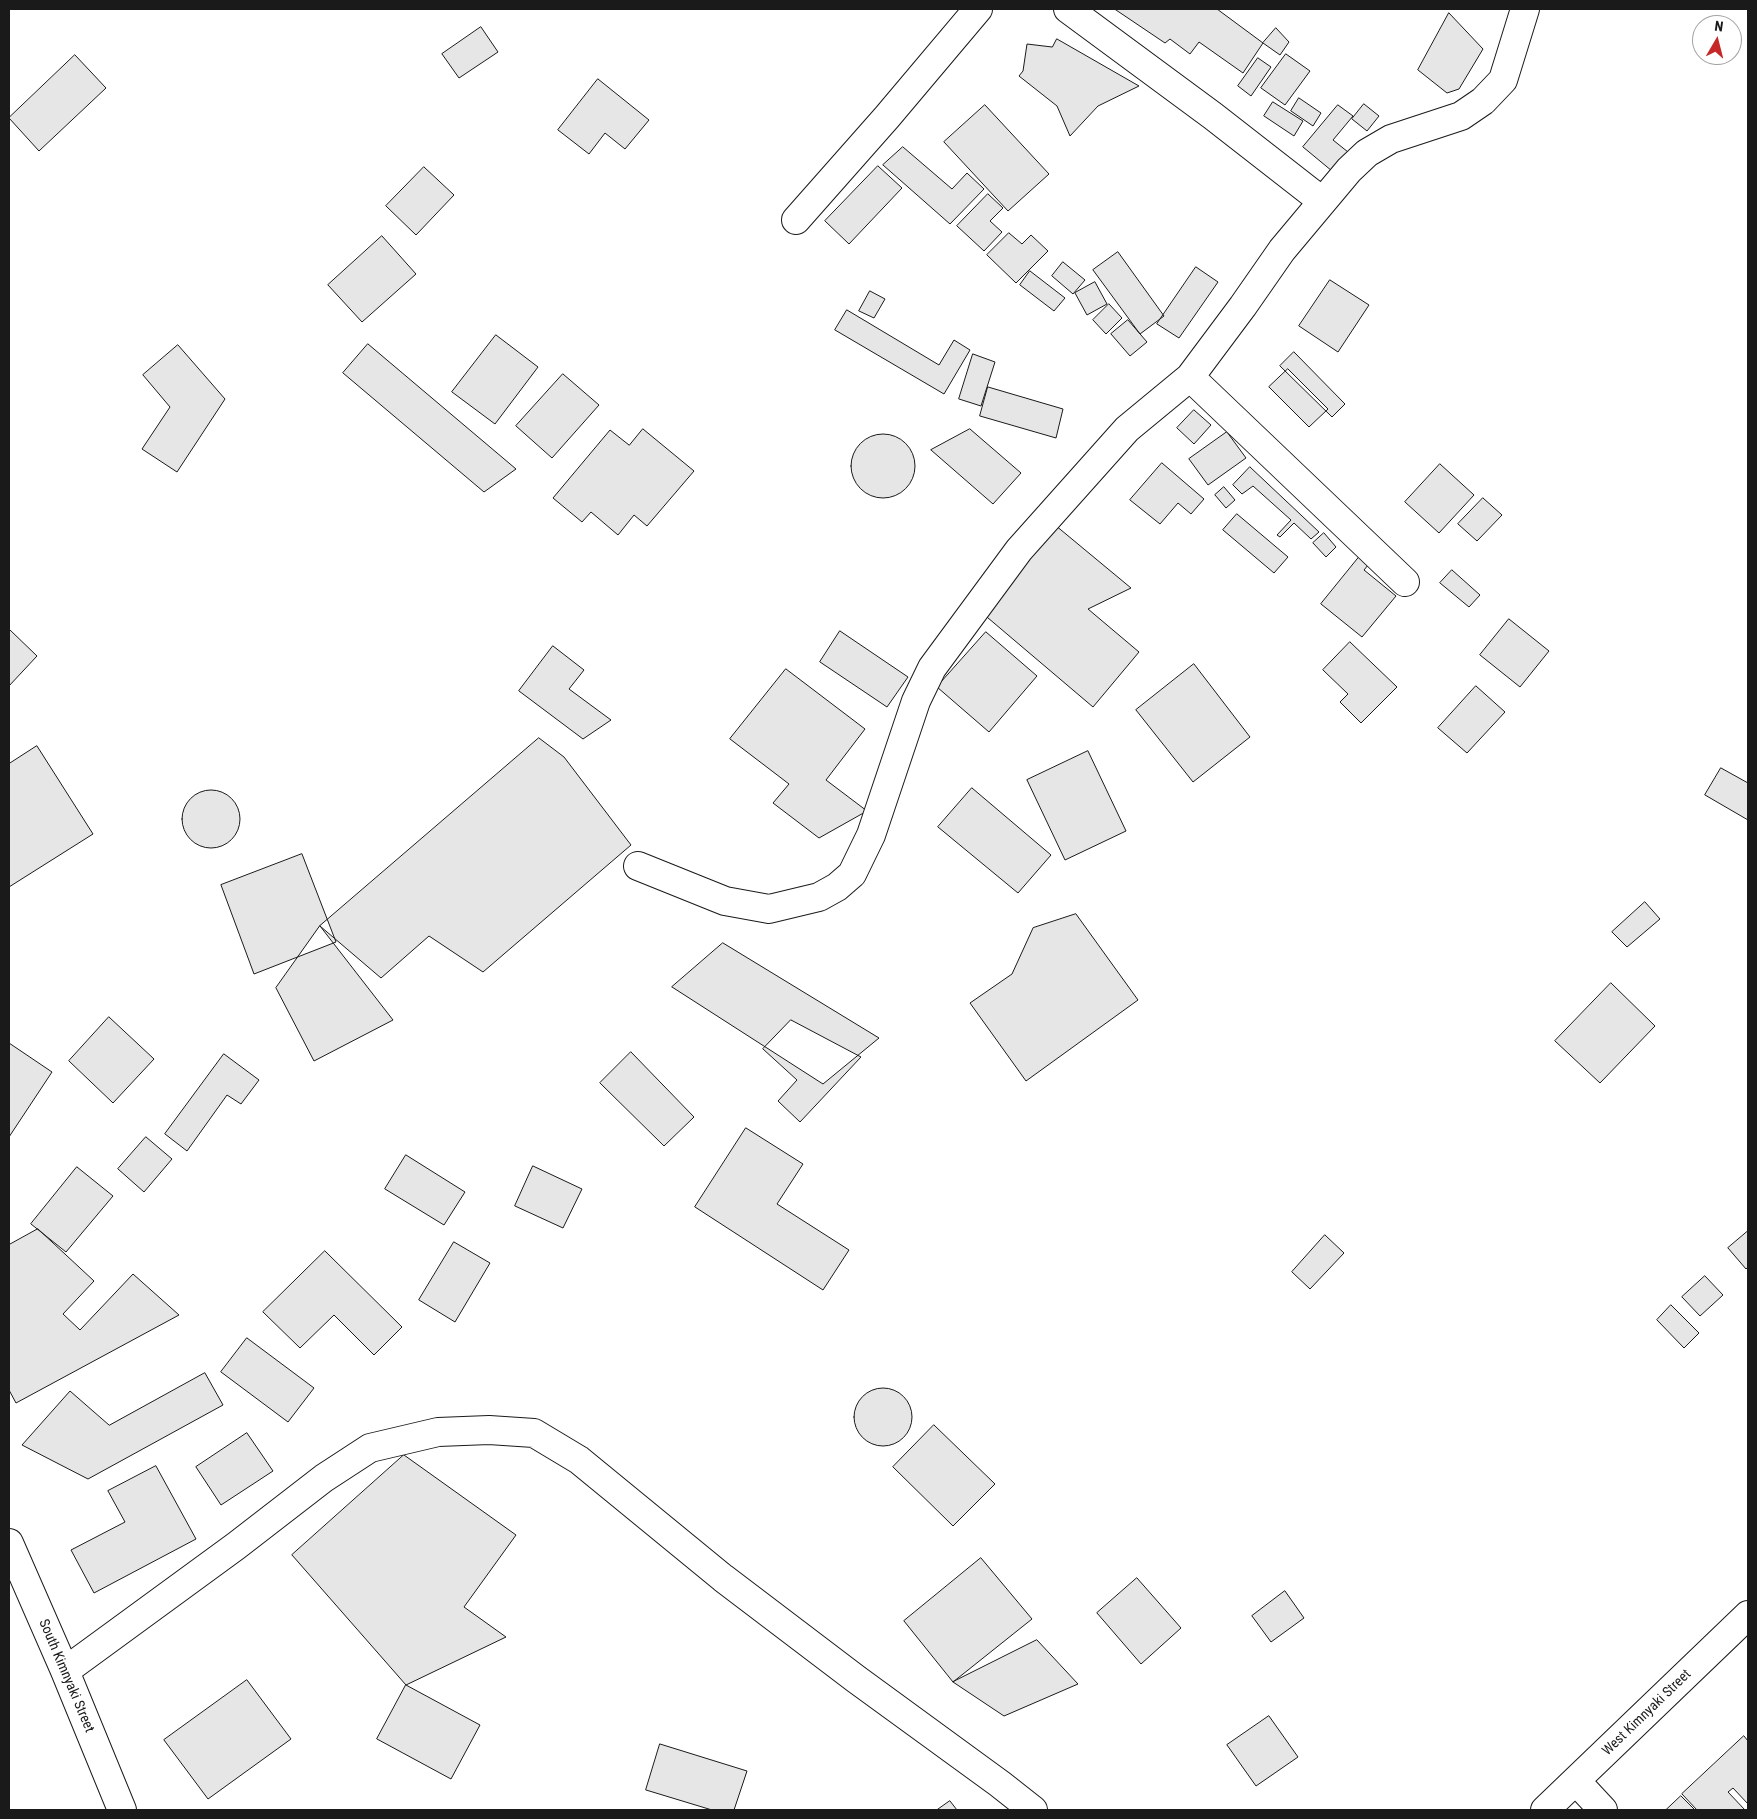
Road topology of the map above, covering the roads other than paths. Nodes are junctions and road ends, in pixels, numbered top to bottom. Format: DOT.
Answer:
graph roads {
  1 [pos="978,9"];
  2 [pos="1068,9"];
  3 [pos="1525,9"];
  4 [pos="1322,201"];
  5 [pos="796,220"];
  6 [pos="1190,377"];
  7 [pos="1404,582"];
  8 [pos="638,866"];
  9 [pos="9,1543"];
  10 [pos="1748,1615"];
  11 [pos="65,1671"];
  12 [pos="1576,1781"];
  13 [pos="122,1810"];
  14 [pos="1032,1810"];
  15 [pos="1545,1810"];
  16 [pos="1603,1810"];
  1 -- 5 [label="street"];
  2 -- 4 [label="street"];
  3 -- 4 [label="street"];
  4 -- 6 [label="street"];
  6 -- 7 [label="street"];
  6 -- 8 [label="street"];
  9 -- 11 [label="street, South Kimnyaki Street"];
  10 -- 12 [label="street, West Kimnyaki Street"];
  11 -- 13 [label="street, South Kimnyaki Street"];
  11 -- 14 [label="street"];
  12 -- 15 [label="street, West Kimnyaki Street"];
  12 -- 16 [label="street"];
}
